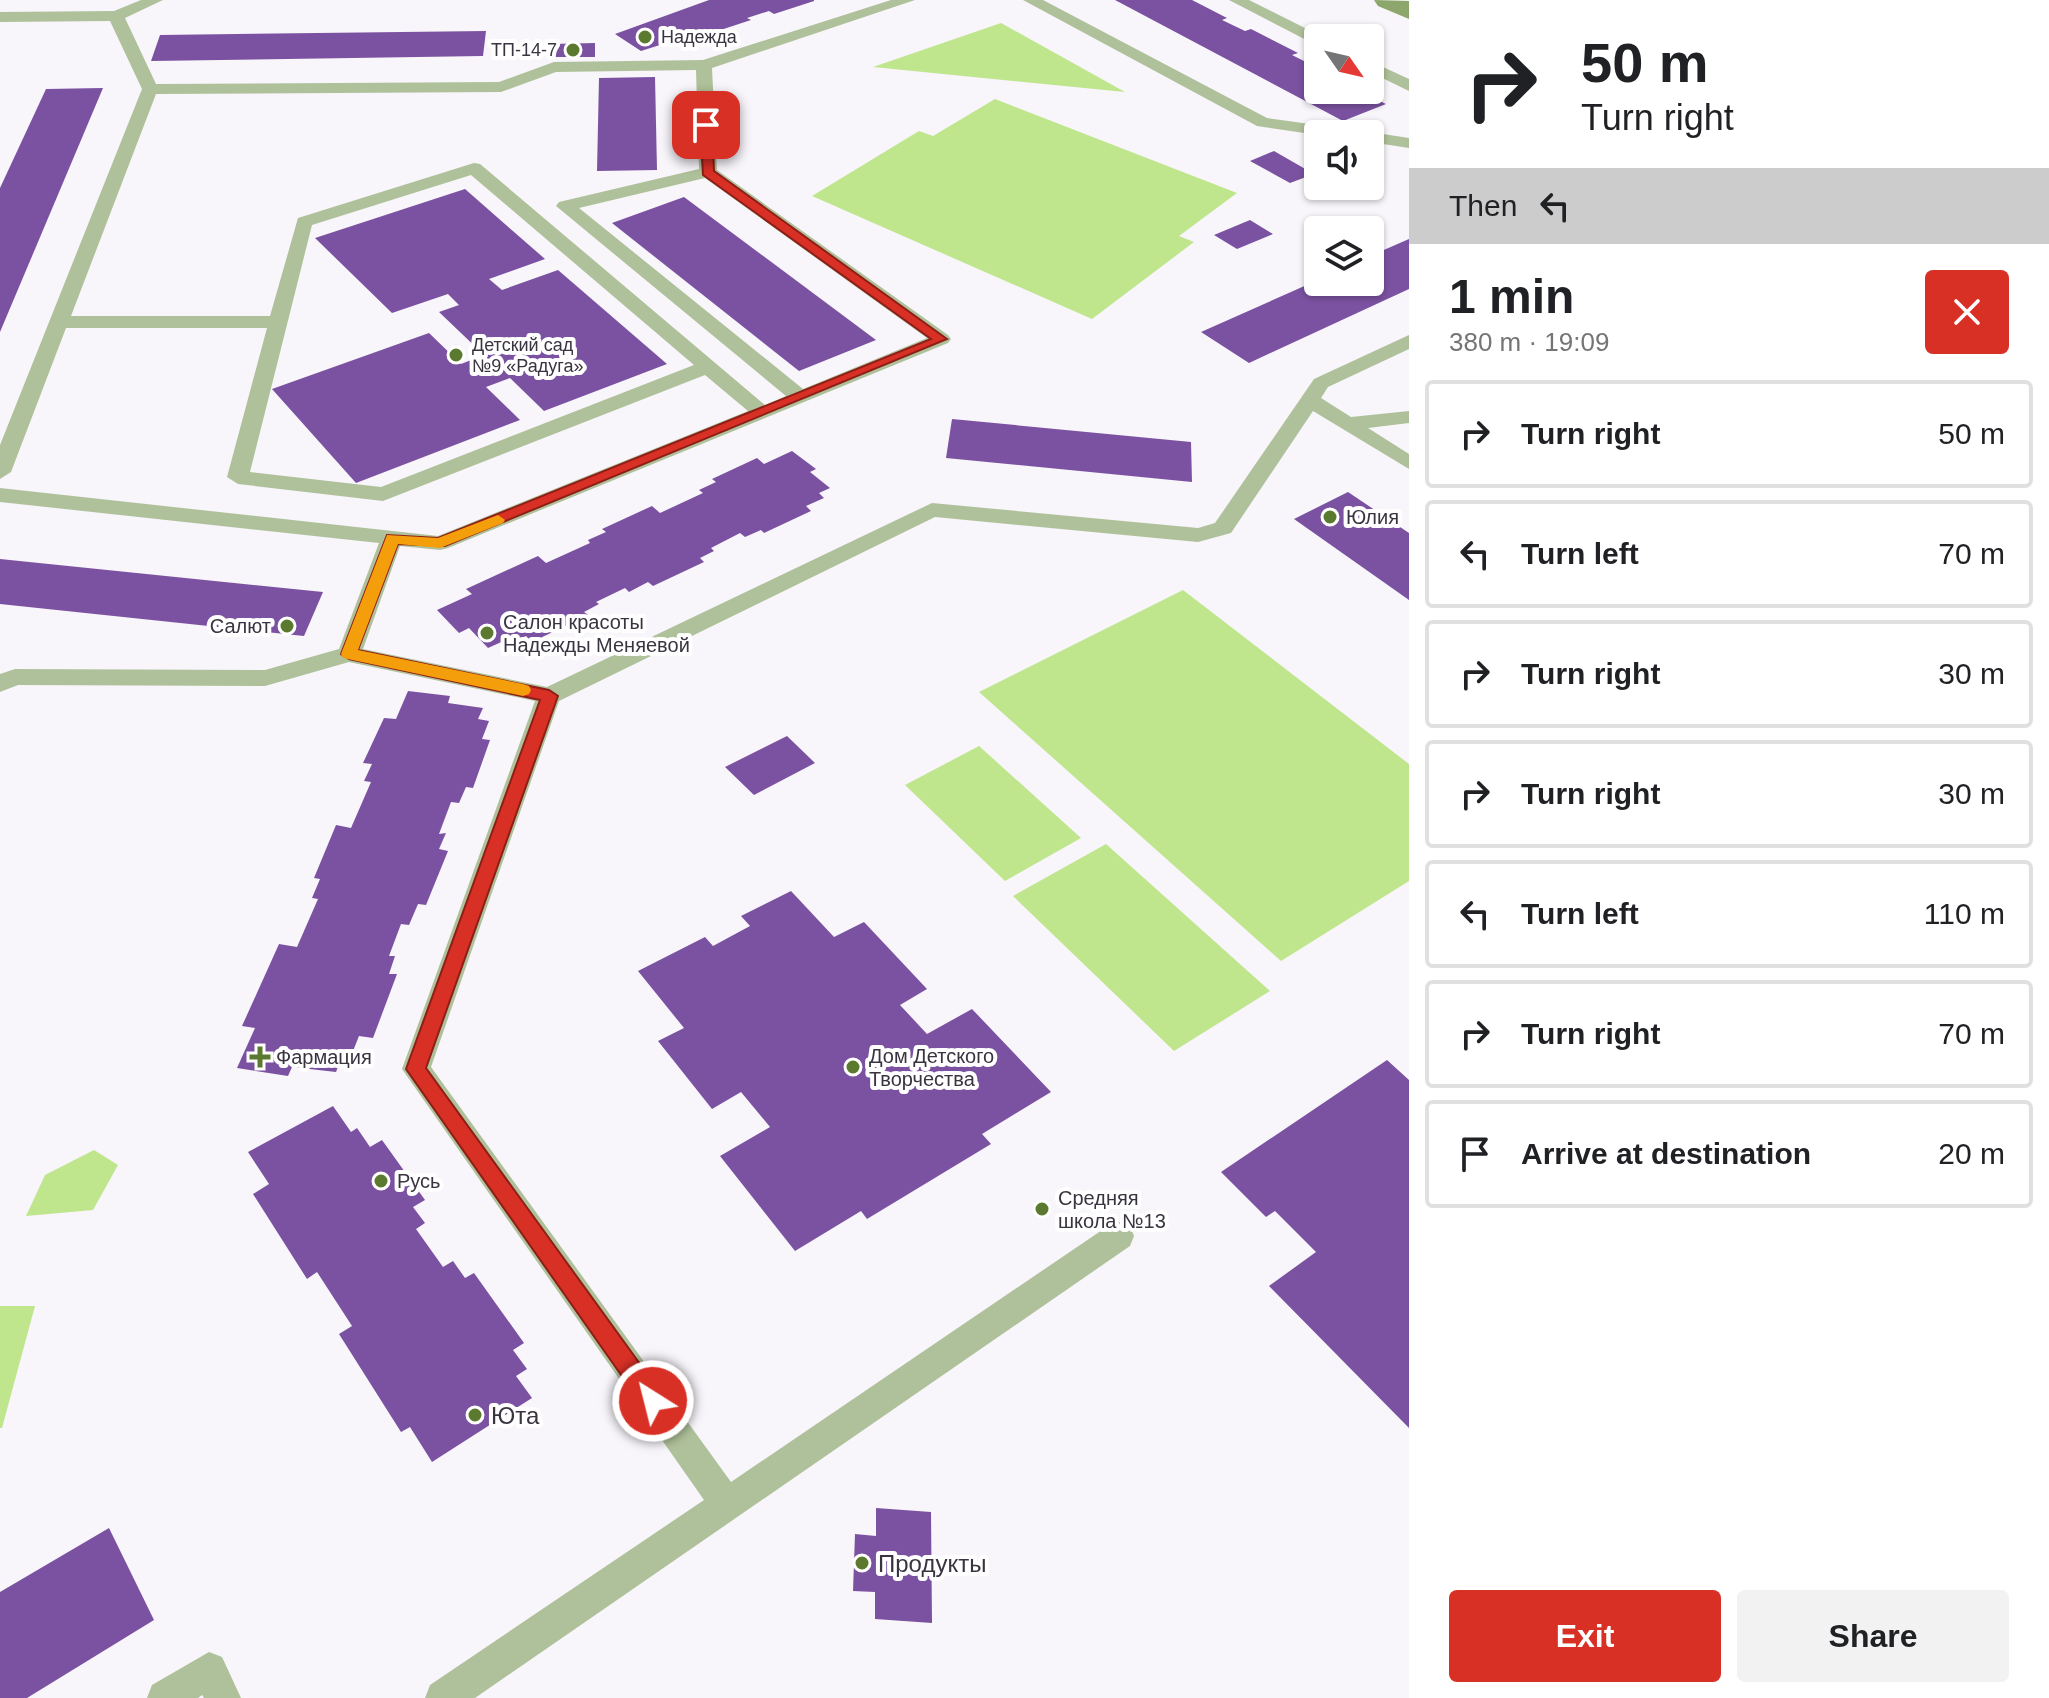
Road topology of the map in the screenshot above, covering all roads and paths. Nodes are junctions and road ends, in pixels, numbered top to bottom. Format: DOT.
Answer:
graph roads {
  1 [pos="155,0"];
  2 [pos="907,0"];
  3 [pos="1031,0"];
  4 [pos="1237,0"];
  5 [pos="1387,0"];
  6 [pos="1409,11"];
  7 [pos="116,16"];
  8 [pos="0,17"];
  9 [pos="1304,33"];
  10 [pos="704,65"];
  11 [pos="1384,73"];
  12 [pos="1409,86"];
  13 [pos="150,89"];
  14 [pos="1304,128"];
  15 [pos="1384,139"];
  16 [pos="1409,143"];
  17 [pos="708,172"];
  18 [pos="59,322"];
  19 [pos="278,322"];
  20 [pos="1409,341"];
  21 [pos="707,367"];
  22 [pos="800,397"];
  23 [pos="1310,400"];
  24 [pos="762,413"];
  25 [pos="1409,417"];
  26 [pos="1347,424"];
  27 [pos="1409,463"];
  28 [pos="0,472"];
  29 [pos="0,495"];
  30 [pos="392,538"];
  31 [pos="349,654"];
  32 [pos="0,684"];
  33 [pos="549,696"];
  34 [pos="1119,1236"];
  35 [pos="726,1503"];
  36 [pos="165,1698"];
  37 [pos="223,1698"];
  38 [pos="443,1698"];
  1 -- 7 [label="lane"];
  2 -- 10 [label="lane"];
  3 -- 14 [label="lane"];
  4 -- 9 [label="lane"];
  5 -- 6 [label="street"];
  7 -- 8 [label="lane"];
  7 -- 13 [label="lane"];
  10 -- 13 [label="lane"];
  10 -- 17 [label="lane"];
  11 -- 12 [label="lane"];
  13 -- 18 [label="lane"];
  15 -- 16 [label="lane"];
  17 -- 22 [label="lane"];
  17 -- 22 [label="lane"];
  18 -- 19 [label="lane"];
  18 -- 28 [label="lane"];
  19 -- 21 [label="lane"];
  19 -- 21 [label="lane"];
  20 -- 23 [label="lane"];
  21 -- 24 [label="lane"];
  22 -- 24 [label="lane"];
  23 -- 26 [label="lane"];
  23 -- 33 [label="lane"];
  24 -- 30 [label="lane"];
  25 -- 26 [label="lane"];
  26 -- 27 [label="lane"];
  29 -- 30 [label="lane"];
  30 -- 31 [label="lane"];
  31 -- 32 [label="lane"];
  31 -- 33 [label="lane"];
  33 -- 35 [label="lane"];
  34 -- 35 [label="lane"];
  35 -- 38 [label="lane"];
  36 -- 37 [label="lane"];
}
